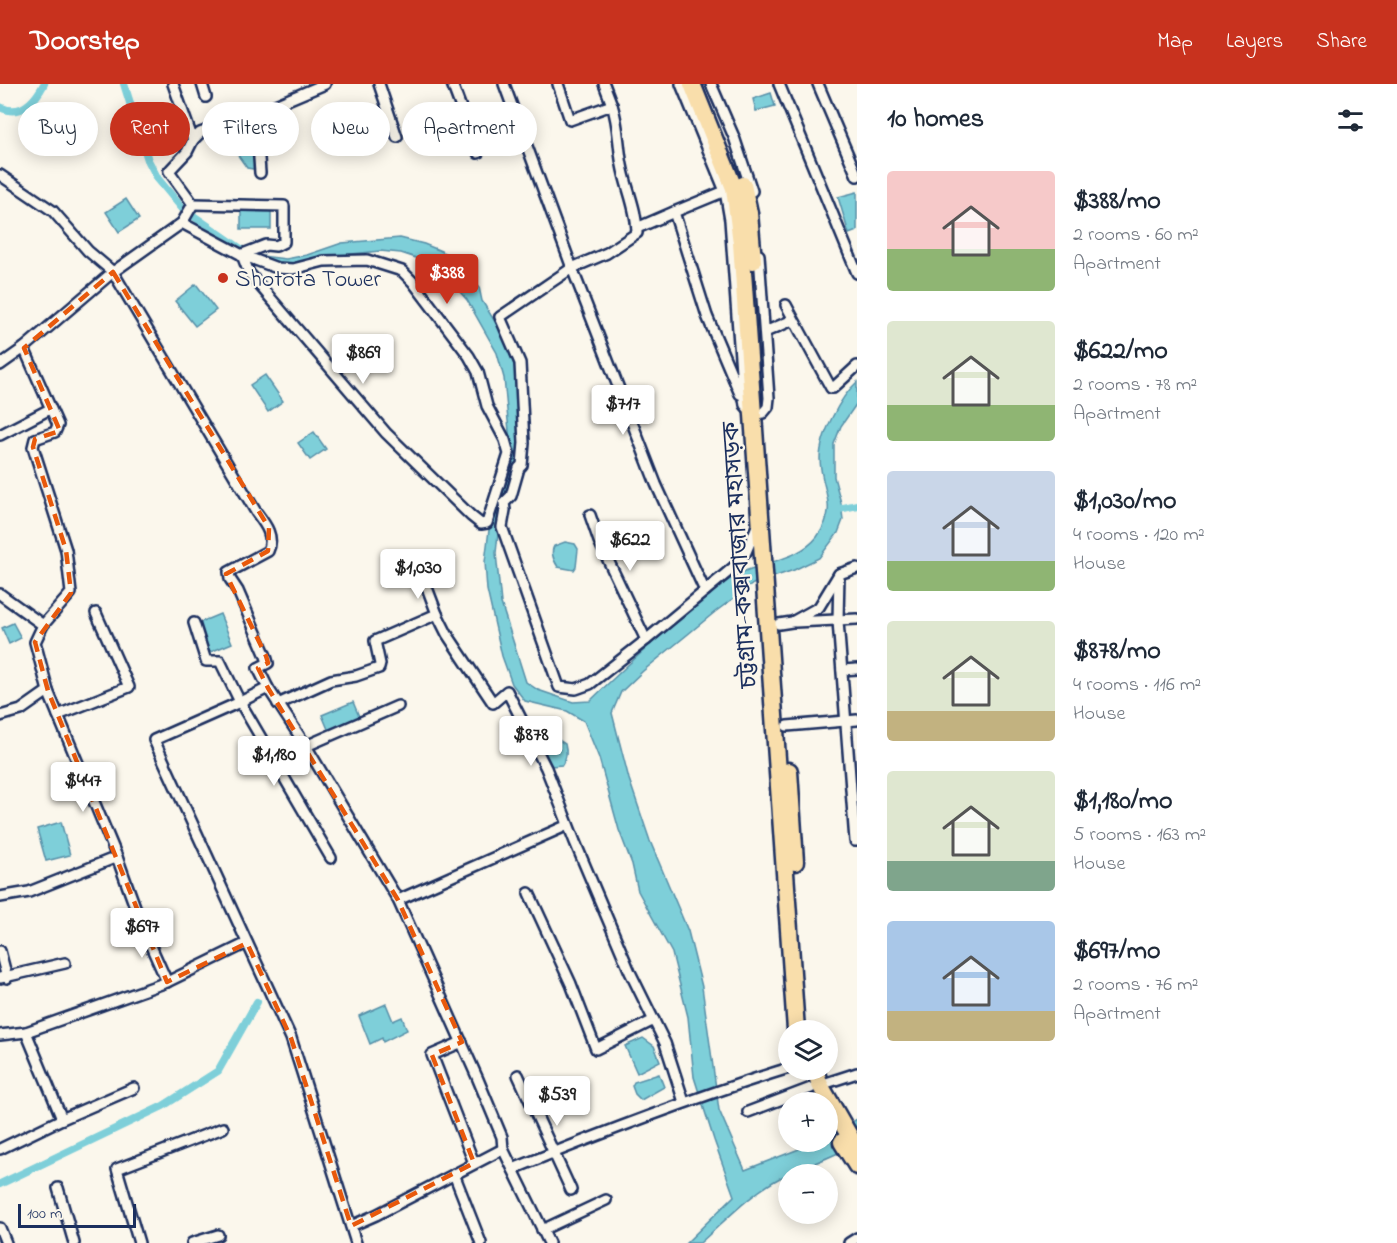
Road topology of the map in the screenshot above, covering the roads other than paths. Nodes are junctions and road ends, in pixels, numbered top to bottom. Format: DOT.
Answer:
graph roads {
  1 [pos="173,84"];
  2 [pos="202,84"];
  3 [pos="325,84"];
  4 [pos="379,84"];
  5 [pos="452,84"];
  6 [pos="504,84"];
  7 [pos="558,84"];
  8 [pos="604,84"];
  9 [pos="681,84"];
  10 [pos="692,84"];
  11 [pos="704,84"];
  12 [pos="711,84"];
  13 [pos="779,84"];
  14 [pos="818,84"];
  15 [pos="206,98"];
  16 [pos="281,102"];
  17 [pos="459,102"];
  18 [pos="612,105"];
  19 [pos="202,133"];
  20 [pos="397,137"];
  21 [pos="193,140"];
  22 [pos="259,156"];
  23 [pos="260,173"];
  24 [pos="0,175"];
  25 [pos="857,176"];
  26 [pos="725,191"];
  27 [pos="193,204"];
  28 [pos="674,212"];
  29 [pos="182,223"];
  30 [pos="637,228"];
  31 [pos="242,255"];
  32 [pos="737,255"];
  33 [pos="572,268"];
  34 [pos="113,272"];
  35 [pos="857,273"];
  36 [pos="752,289"];
  37 [pos="786,305"];
  38 [pos="793,320"];
  39 [pos="765,332"];
  40 [pos="24,348"];
  41 [pos="0,365"];
  42 [pos="857,366"];
  43 [pos="50,409"];
  44 [pos="754,410"];
  45 [pos="0,435"];
  46 [pos="761,512"];
  47 [pos="590,515"];
  48 [pos="767,533"];
  49 [pos="857,568"];
  50 [pos="839,574"];
  51 [pos="423,577"];
  52 [pos="705,591"];
  53 [pos="0,594"];
  54 [pos="772,603"];
  55 [pos="96,612"];
  56 [pos="437,614"];
  57 [pos="857,619"];
  58 [pos="838,621"];
  59 [pos="194,623"];
  60 [pos="786,623"];
  61 [pos="43,625"];
  62 [pos="646,640"];
  63 [pos="857,669"];
  64 [pos="842,670"];
  65 [pos="267,688"];
  66 [pos="48,691"];
  67 [pos="240,702"];
  68 [pos="278,704"];
  69 [pos="398,706"];
  70 [pos="0,716"];
  71 [pos="58,716"];
  72 [pos="857,720"];
  73 [pos="846,721"];
  74 [pos="787,726"];
  75 [pos="306,746"];
  76 [pos="854,780"];
  77 [pos="568,825"];
  78 [pos="857,841"];
  79 [pos="117,857"];
  80 [pos="331,858"];
  81 [pos="789,865"];
  82 [pos="529,893"];
  83 [pos="0,897"];
  84 [pos="398,900"];
  85 [pos="247,943"];
  86 [pos="0,951"];
  87 [pos="65,963"];
  88 [pos="4,978"];
  89 [pos="167,982"];
  90 [pos="654,1020"];
  91 [pos="796,1020"];
  92 [pos="805,1020"];
  93 [pos="26,1032"];
  94 [pos="0,1035"];
  95 [pos="462,1042"];
  96 [pos="778,1071"];
  97 [pos="857,1073"];
  98 [pos="518,1075"];
  99 [pos="134,1088"];
  100 [pos="826,1092"];
  101 [pos="684,1102"];
  102 [pos="778,1105"];
  103 [pos="748,1112"];
  104 [pos="62,1119"];
  105 [pos="838,1126"];
  106 [pos="223,1128"];
  107 [pos="0,1149"];
  108 [pos="503,1149"];
  109 [pos="553,1152"];
  110 [pos="856,1159"];
  111 [pos="474,1163"];
  112 [pos="513,1169"];
  113 [pos="454,1174"];
  114 [pos="58,1188"];
  115 [pos="571,1190"];
  116 [pos="606,1200"];
  117 [pos="351,1226"];
  118 [pos="0,1230"];
  119 [pos="542,1230"];
  120 [pos="218,1235"];
  121 [pos="857,1238"];
  122 [pos="6,1243"];
  123 [pos="74,1243"];
  124 [pos="139,1243"];
  125 [pos="192,1243"];
  126 [pos="356,1243"];
  127 [pos="481,1243"];
  128 [pos="549,1243"];
  129 [pos="849,1243"];
  1 -- 21 [label="street"];
  2 -- 15 [label="street"];
  3 -- 16 [label="street"];
  4 -- 20 [label="street"];
  5 -- 17 [label="street"];
  6 -- 33 [label="street"];
  7 -- 18 [label="street"];
  8 -- 18 [label="street"];
  9 -- 26 [label="street"];
  10 -- 32 [label="highway, চট্টগ্রাম-কক্সবাজার মহাসড়ক"];
  11 -- 36 [label="highway, চট্টগ্রাম-কক্সবাজার মহাসড়ক"];
  12 -- 36 [label="street"];
  13 -- 35 [label="street"];
  14 -- 25 [label="street"];
  18 -- 30 [label="street"];
  19 -- 21 [label="street"];
  21 -- 27 [label="street"];
  22 -- 23 [label="street"];
  24 -- 34 [label="street"];
  26 -- 28 [label="street"];
  26 -- 32 [label="street"];
  27 -- 29 [label="street"];
  27 -- 31 [label="street"];
  28 -- 30 [label="street"];
  28 -- 44 [label="street"];
  29 -- 31 [label="street"];
  29 -- 34 [label="street"];
  30 -- 33 [label="street"];
  31 -- 31 [label="street"];
  32 -- 36 [label="highway, চট্টগ্রাম-কক্সবাজার মহাসড়ক"];
  33 -- 52 [label="street"];
  33 -- 62 [label="street"];
  34 -- 40 [label="street"];
  34 -- 65 [label="street"];
  36 -- 39 [label="street"];
  36 -- 44 [label="highway, চট্টগ্রাম-কক্সবাজার মহাসড়ক"];
  36 -- 44 [label="street"];
  37 -- 38 [label="street"];
  38 -- 39 [label="street"];
  38 -- 42 [label="street"];
  39 -- 44 [label="street"];
  40 -- 41 [label="street"];
  40 -- 43 [label="street"];
  43 -- 45 [label="street"];
  43 -- 61 [label="street"];
  44 -- 46 [label="highway, চট্টগ্রাম-কক্সবাজার মহাসড়ক"];
  44 -- 48 [label="highway, চট্টগ্রাম-কক্সবাজার মহাসড়ক"];
  46 -- 48 [label="highway, চট্টগ্রাম-কক্সবাজার মহাসড়ক"];
  46 -- 52 [label="street"];
  47 -- 62 [label="street"];
  48 -- 54 [label="highway, চট্টগ্রাম-কক্সবাজার মহাসড়ক"];
  49 -- 50 [label="street"];
  50 -- 58 [label="street"];
  50 -- 60 [label="street"];
  51 -- 56 [label="street"];
  52 -- 62 [label="street"];
  53 -- 61 [label="street"];
  54 -- 60 [label="highway, চট্টগ্রাম-কক্সবাজার মহাসড়ক"];
  54 -- 81 [label="highway, চট্টগ্রাম-কক্সবাজার মহাসড়ক"];
  55 -- 71 [label="street"];
  56 -- 68 [label="street"];
  56 -- 77 [label="street"];
  57 -- 58 [label="street"];
  58 -- 60 [label="street"];
  58 -- 64 [label="street"];
  59 -- 67 [label="street"];
  60 -- 74 [label="highway, চট্টগ্রাম-কক্সবাজার মহাসড়ক"];
  61 -- 66 [label="street"];
  63 -- 64 [label="street"];
  64 -- 73 [label="street"];
  65 -- 67 [label="street"];
  65 -- 68 [label="street"];
  66 -- 70 [label="street"];
  66 -- 71 [label="street"];
  67 -- 80 [label="street"];
  67 -- 85 [label="street"];
  68 -- 75 [label="street"];
  69 -- 75 [label="street"];
  71 -- 79 [label="street"];
  72 -- 73 [label="street"];
  73 -- 74 [label="street"];
  73 -- 76 [label="street"];
  74 -- 81 [label="highway, চট্টগ্রাম-কক্সবাজার মহাসড়ক"];
  75 -- 84 [label="street"];
  76 -- 78 [label="street"];
  77 -- 84 [label="street"];
  77 -- 90 [label="street"];
  79 -- 83 [label="street"];
  79 -- 89 [label="street"];
  81 -- 91 [label="highway, চট্টগ্রাম-কক্সবাজার মহাসড়ক"];
  81 -- 92 [label="highway, চট্টগ্রাম-কক্সবাজার মহাসড়ক"];
  82 -- 90 [label="street"];
  84 -- 95 [label="street"];
  85 -- 89 [label="street"];
  85 -- 117 [label="street"];
  86 -- 88 [label="street"];
  87 -- 88 [label="street"];
  89 -- 93 [label="street"];
  90 -- 101 [label="street"];
  93 -- 94 [label="street"];
  93 -- 104 [label="street"];
  95 -- 108 [label="street"];
  95 -- 111 [label="street"];
  96 -- 101 [label="street"];
  97 -- 100 [label="street"];
  98 -- 109 [label="street"];
  99 -- 104 [label="street"];
  101 -- 109 [label="street"];
  102 -- 103 [label="street"];
  104 -- 107 [label="street"];
  105 -- 110 [label="highway"];
  106 -- 124 [label="street"];
  108 -- 111 [label="street"];
  108 -- 112 [label="street"];
  109 -- 112 [label="street"];
  109 -- 115 [label="street"];
  111 -- 113 [label="street"];
  112 -- 119 [label="street"];
  113 -- 117 [label="street"];
  113 -- 127 [label="street"];
  114 -- 123 [label="street"];
  116 -- 119 [label="street"];
  117 -- 126 [label="street"];
  118 -- 122 [label="street"];
  119 -- 128 [label="street"];
  120 -- 125 [label="street"];
  121 -- 129 [label="street"];
}
